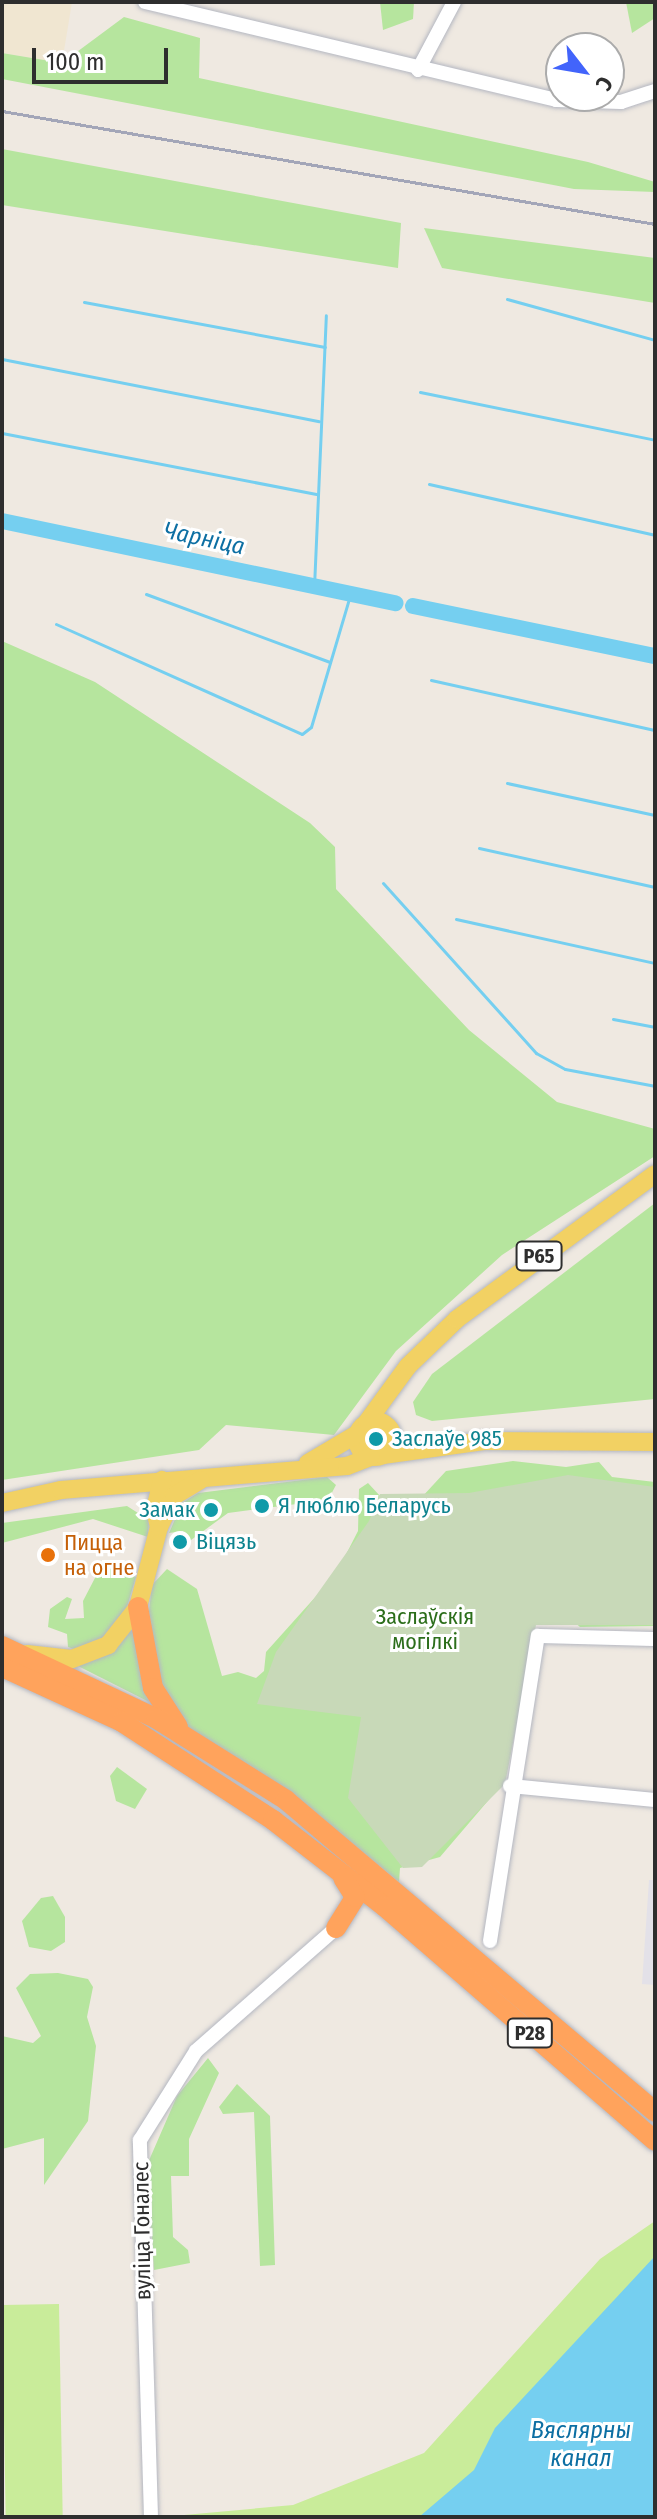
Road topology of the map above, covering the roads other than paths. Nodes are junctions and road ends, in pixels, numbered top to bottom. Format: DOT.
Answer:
graph roads {
  1 [pos="145,2"];
  2 [pos="454,2"];
  3 [pos="418,70"];
  4 [pos="655,91"];
  5 [pos="545,98"];
  6 [pos="625,101"];
  7 [pos="655,1174"];
  8 [pos="403,1373"];
  9 [pos="362,1428"];
  10 [pos="389,1428"];
  11 [pos="655,1442"];
  12 [pos="423,1448"];
  13 [pos="377,1456"];
  14 [pos="303,1465"];
  15 [pos="211,1476"];
  16 [pos="162,1480"];
  17 [pos="125,1484"];
  18 [pos="2,1489"];
  19 [pos="61,1490"];
  20 [pos="174,1496"];
  21 [pos="2,1503"];
  22 [pos="157,1518"];
  23 [pos="138,1607"];
  24 [pos="655,1639"];
  25 [pos="7,1655"];
  26 [pos="186,1736"];
  27 [pos="510,1786"];
  28 [pos="655,1800"];
  29 [pos="330,1862"];
  30 [pos="405,1925"];
  31 [pos="336,1928"];
  32 [pos="490,1941"];
  33 [pos="655,2112"];
  34 [pos="655,2141"];
  35 [pos="151,2517"];
  1 -- 3 [label="street"];
  2 -- 3 [label="street"];
  3 -- 5 [label="street"];
  4 -- 6 [label="street"];
  7 -- 8 [label="main road, Р65"];
  8 -- 9 [label="main road, Р65"];
  8 -- 10 [label="main road, Р65"];
  9 -- 10 [label="main road"];
  9 -- 13 [label="main road"];
  9 -- 14 [label="main road, Р65"];
  10 -- 12 [label="main road"];
  10 -- 13 [label="main road, Р65"];
  11 -- 12 [label="main road"];
  12 -- 13 [label="main road"];
  13 -- 14 [label="main road, Р65"];
  14 -- 15 [label="main road, Р65"];
  15 -- 16 [label="main road, Р65"];
  15 -- 20 [label="main road"];
  16 -- 17 [label="main road, Р65"];
  16 -- 20 [label="main road"];
  16 -- 22 [label="main road"];
  17 -- 19 [label="main road, Р65"];
  17 -- 22 [label="main road"];
  18 -- 19 [label="main road, Р65"];
  19 -- 21 [label="main road, Р65"];
  20 -- 22 [label="main road"];
  22 -- 23 [label="main road"];
  23 -- 25 [label="main road"];
  23 -- 26 [label="highway"];
  24 -- 27 [label="street"];
  25 -- 26 [label="highway, Р28"];
  25 -- 29 [label="highway, Р28"];
  26 -- 33 [label="highway, Р28"];
  27 -- 28 [label="street"];
  27 -- 32 [label="street"];
  29 -- 30 [label="highway, Р28"];
  29 -- 31 [label="highway"];
  30 -- 31 [label="highway"];
  30 -- 34 [label="highway, Р28"];
  31 -- 35 [label="street, вуліца Гоналес"];
}
